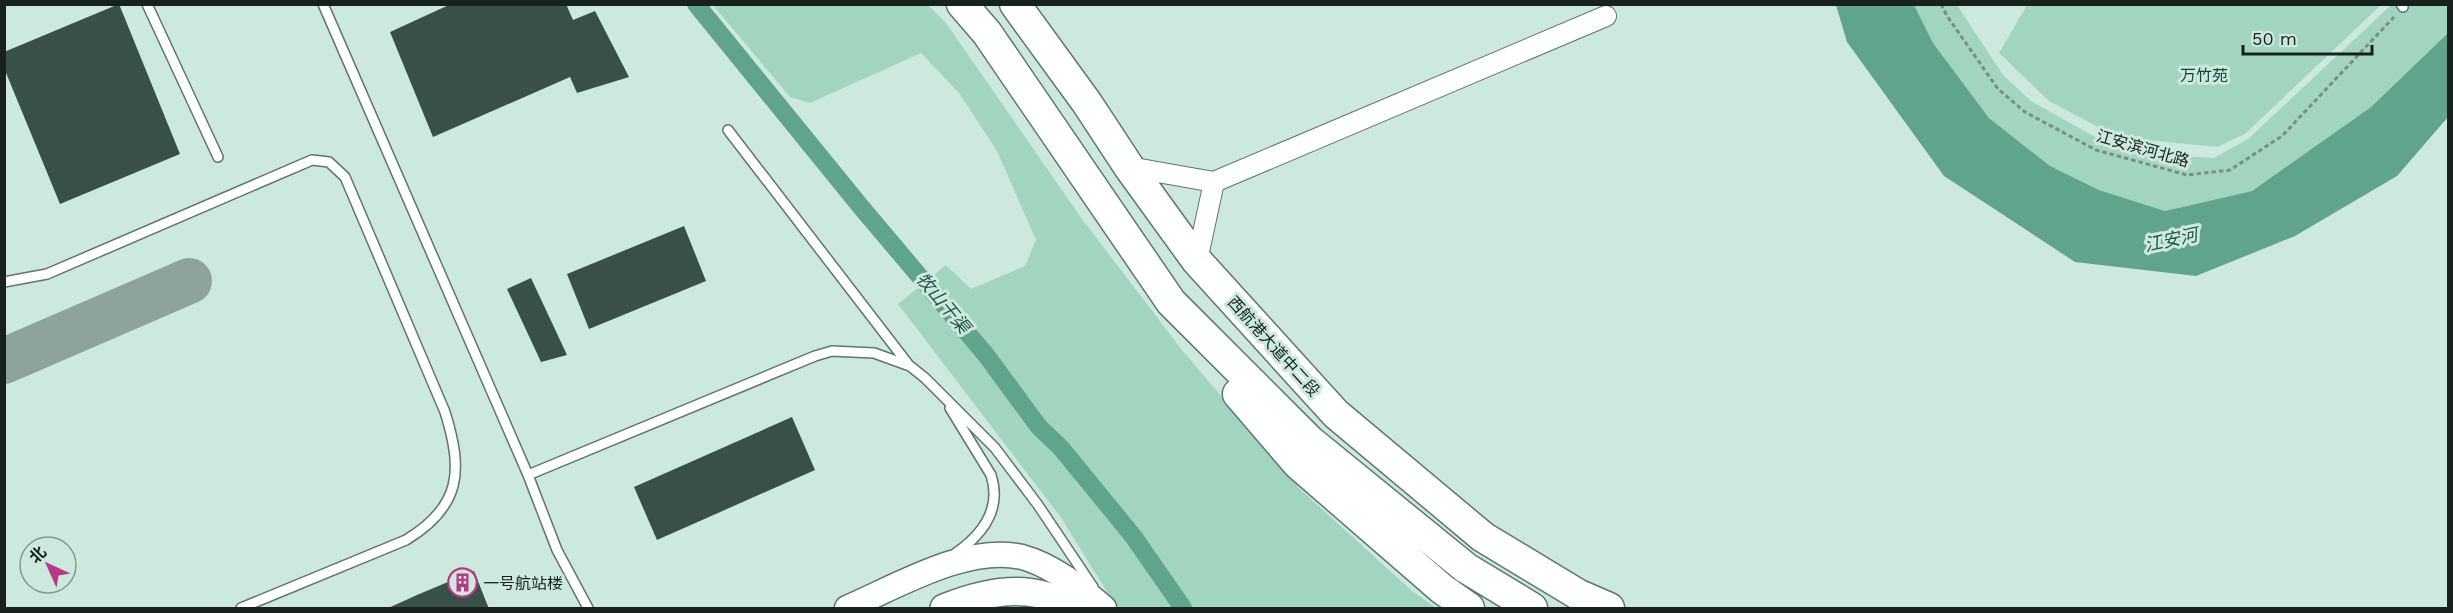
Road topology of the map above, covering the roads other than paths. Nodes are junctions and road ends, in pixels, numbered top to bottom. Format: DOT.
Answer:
graph roads {
  1 [pos="147,4"];
  2 [pos="323,4"];
  3 [pos="962,4"];
  4 [pos="1015,4"];
  5 [pos="1606,16"];
  6 [pos="728,130"];
  7 [pos="218,157"];
  8 [pos="1129,167"];
  9 [pos="1214,182"];
  10 [pos="1197,261"];
  11 [pos="4,282"];
  12 [pos="1171,302"];
  13 [pos="910,366"];
  14 [pos="944,398"];
  15 [pos="528,475"];
  16 [pos="934,570"];
  17 [pos="241,609"];
  18 [pos="588,609"];
  19 [pos="847,609"];
  20 [pos="944,609"];
  21 [pos="1071,609"];
  22 [pos="1106,609"];
  23 [pos="1469,609"];
  24 [pos="1532,609"];
  25 [pos="1609,609"];
  1 -- 7 [label="lane"];
  2 -- 15 [label="lane"];
  3 -- 12 [label="main road"];
  4 -- 8 [label="main road, 西航港大道中二段"];
  5 -- 9 [label="street"];
  6 -- 13 [label="lane"];
  8 -- 9 [label="street"];
  8 -- 10 [label="main road, 西航港大道中二段"];
  9 -- 10 [label="street"];
  10 -- 25 [label="main road, 西航港大道中二段"];
  11 -- 17 [label="lane"];
  12 -- 23 [label="main road"];
  12 -- 24 [label="main road"];
  13 -- 14 [label="lane"];
  13 -- 15 [label="lane"];
  14 -- 16 [label="lane"];
  14 -- 22 [label="lane"];
  15 -- 18 [label="lane"];
  16 -- 19 [label="street"];
  16 -- 22 [label="street"];
  20 -- 21 [label="main road"];
}
